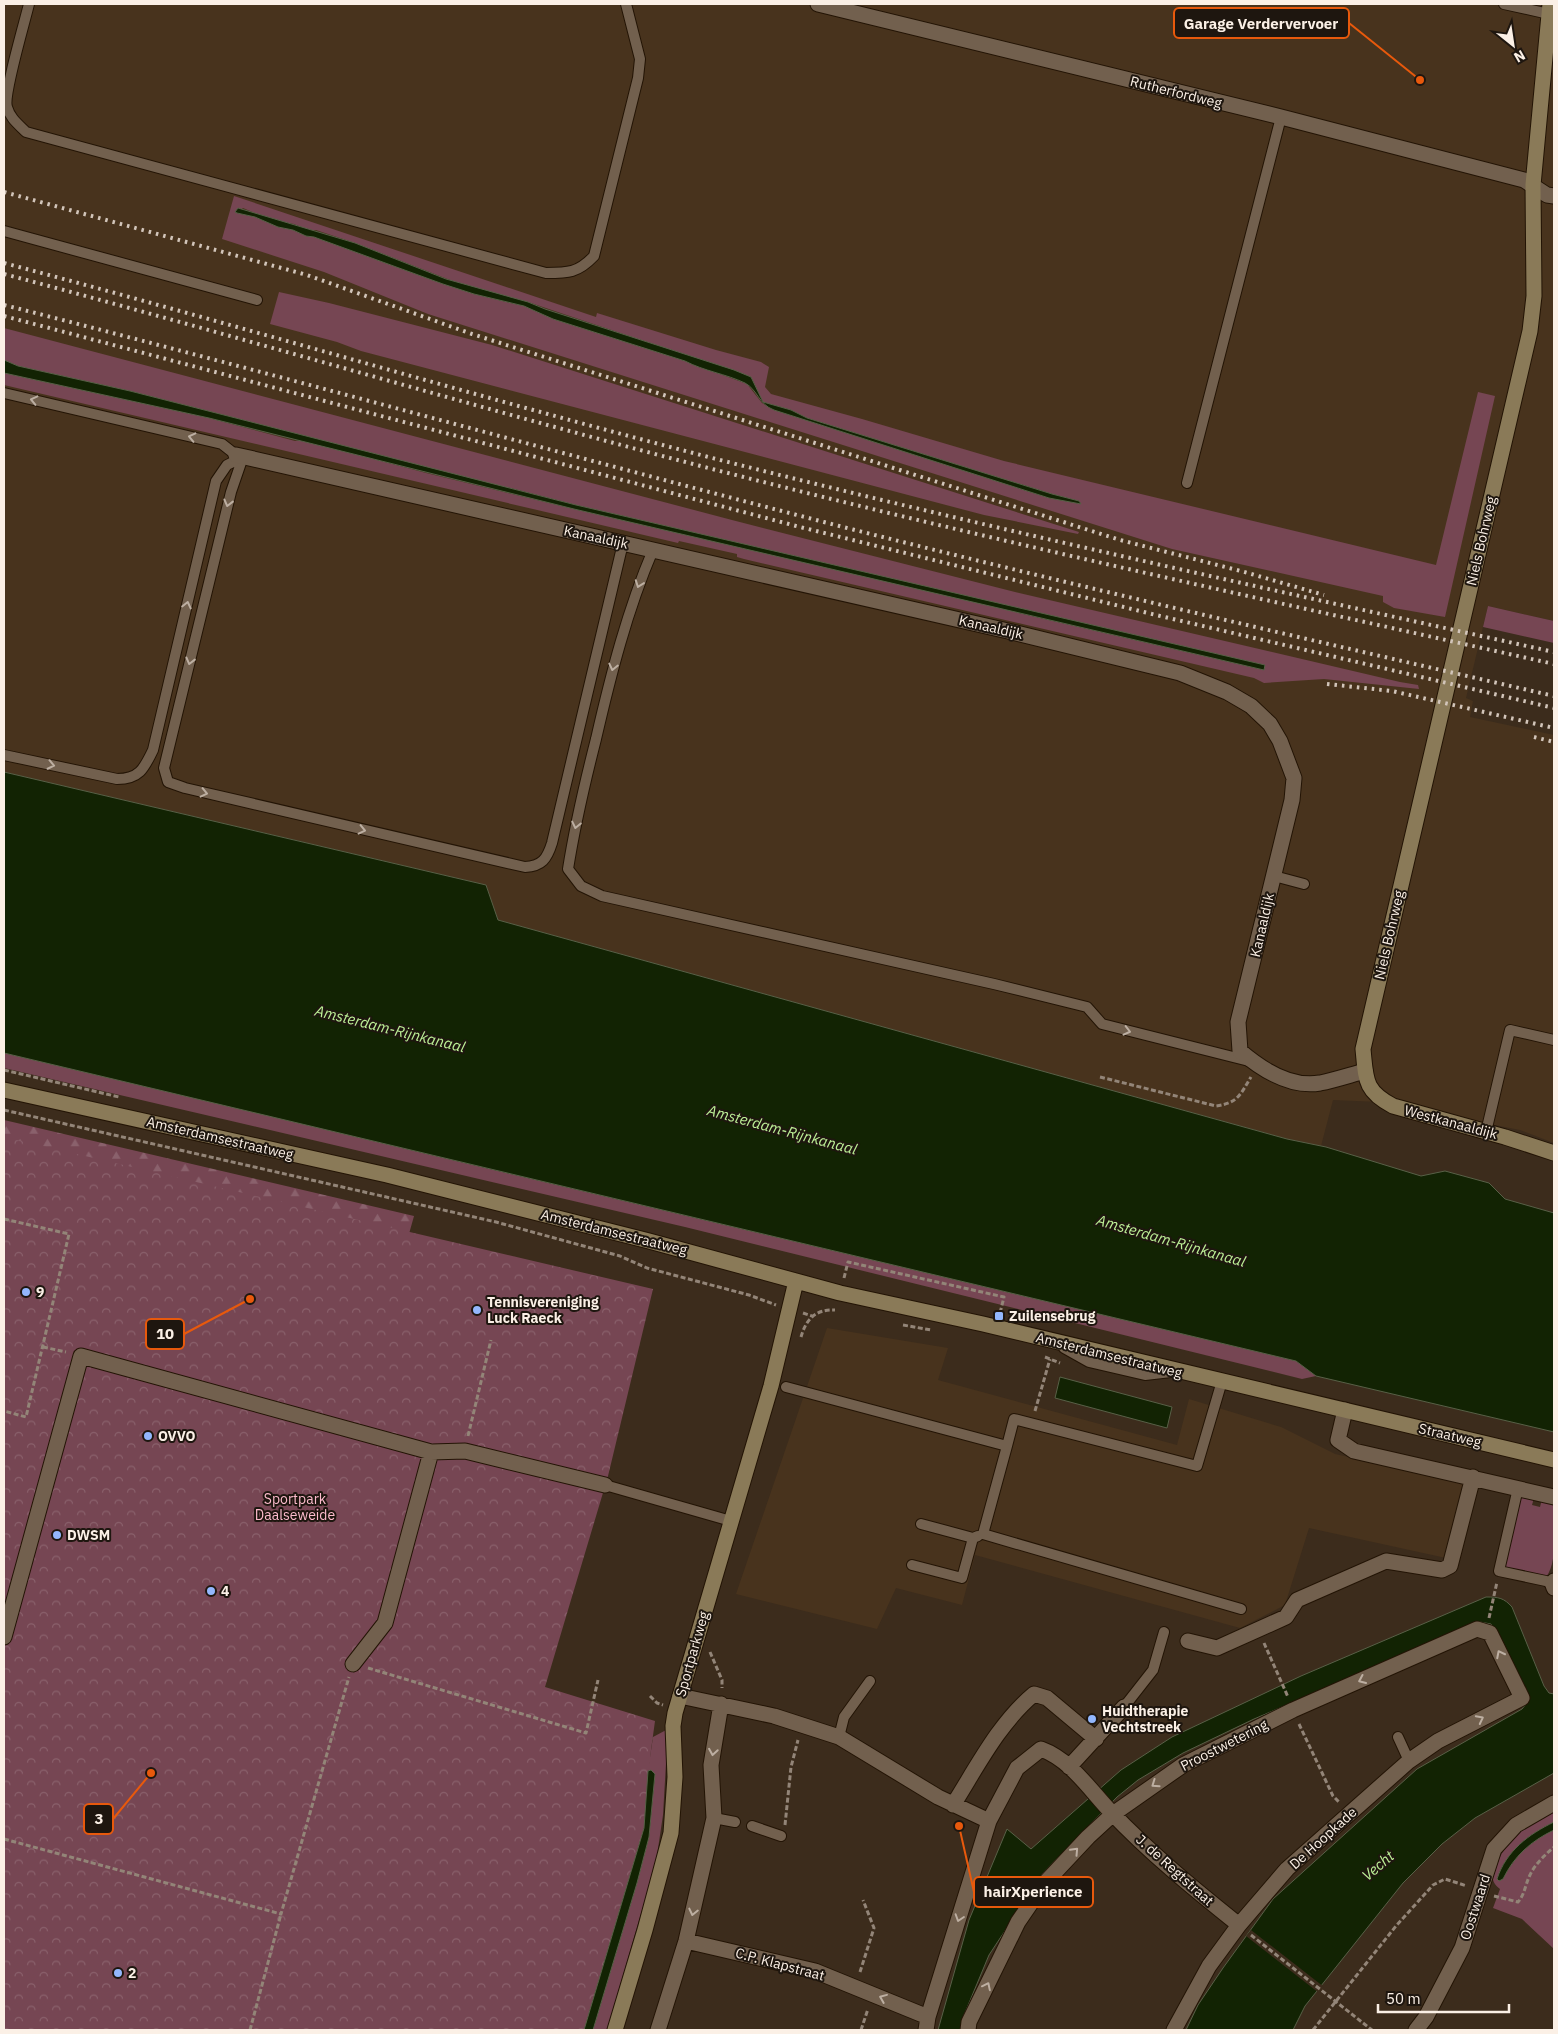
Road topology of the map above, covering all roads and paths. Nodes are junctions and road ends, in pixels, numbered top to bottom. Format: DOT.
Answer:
graph roads {
  1 [pos="29,4"];
  2 [pos="626,4"];
  3 [pos="818,4"];
  4 [pos="1504,4"];
  5 [pos="1550,9"];
  6 [pos="1281,118"];
  7 [pos="1533,185"];
  8 [pos="1554,196"];
  9 [pos="4,231"];
  10 [pos="258,300"];
  11 [pos="4,393"];
  12 [pos="240,456"];
  13 [pos="1187,483"];
  14 [pos="623,543"];
  15 [pos="653,550"];
  16 [pos="4,755"];
  17 [pos="1274,876"];
  18 [pos="1304,884"];
  19 [pos="1554,1040"];
  20 [pos="1255,1064"];
  21 [pos="1365,1072"];
  22 [pos="1100,1077"];
  23 [pos="4,1090"];
  24 [pos="4,1110"];
  25 [pos="1486,1132"];
  26 [pos="1554,1153"];
  27 [pos="4,1219"];
  28 [pos="796,1281"];
  29 [pos="840,1293"];
  30 [pos="788,1309"];
  31 [pos="812,1316"];
  32 [pos="999,1316"];
  33 [pos="491,1340"];
  34 [pos="799,1343"];
  35 [pos="43,1347"];
  36 [pos="81,1356"];
  37 [pos="1050,1359"];
  38 [pos="1222,1381"];
  39 [pos="786,1387"];
  40 [pos="1345,1410"];
  41 [pos="4,1412"];
  42 [pos="1032,1424"];
  43 [pos="1007,1446"];
  44 [pos="464,1451"];
  45 [pos="431,1452"];
  46 [pos="1554,1460"];
  47 [pos="1473,1477"];
  48 [pos="605,1484"];
  49 [pos="1512,1486"];
  50 [pos="1554,1497"];
  51 [pos="731,1521"];
  52 [pos="921,1524"];
  53 [pos="983,1534"];
  54 [pos="973,1538"];
  55 [pos="912,1565"];
  56 [pos="1554,1585"];
  57 [pos="1494,1595"];
  58 [pos="1242,1609"];
  59 [pos="1488,1624"];
  60 [pos="1259,1630"];
  61 [pos="1164,1632"];
  62 [pos="4,1637"];
  63 [pos="1188,1641"];
  64 [pos="709,1647"];
  65 [pos="353,1664"];
  66 [pos="598,1680"];
  67 [pos="870,1681"];
  68 [pos="680,1696"];
  69 [pos="1288,1698"];
  70 [pos="1522,1698"];
  71 [pos="721,1704"];
  72 [pos="1124,1707"];
  73 [pos="1296,1719"];
  74 [pos="801,1725"];
  75 [pos="1398,1737"];
  76 [pos="839,1738"];
  77 [pos="1096,1739"];
  78 [pos="1409,1761"];
  79 [pos="1069,1768"];
  80 [pos="1333,1796"];
  81 [pos="1554,1803"];
  82 [pos="953,1804"];
  83 [pos="1112,1813"];
  84 [pos="714,1818"];
  85 [pos="990,1821"];
  86 [pos="735,1822"];
  87 [pos="752,1826"];
  88 [pos="783,1831"];
  89 [pos="4,1839"];
  90 [pos="1554,1847"];
  91 [pos="1479,1891"];
  92 [pos="862,1900"];
  93 [pos="281,1914"];
  94 [pos="1244,1929"];
  95 [pos="686,1941"];
  96 [pos="854,1987"];
  97 [pos="872,1994"];
  98 [pos="1336,2002"];
  99 [pos="927,2023"];
  100 [pos="250,2030"];
  101 [pos="615,2030"];
  102 [pos="658,2030"];
  103 [pos="861,2030"];
  104 [pos="968,2030"];
  105 [pos="1174,2030"];
  106 [pos="1313,2030"];
  107 [pos="1372,2030"];
  108 [pos="1416,2030"];
  1 -- 2 [label="lane"];
  3 -- 6 [label="street, Rutherfordweg"];
  4 -- 5 [label="lane"];
  5 -- 7 [label="street, Niels Bohrweg"];
  6 -- 7 [label="street, Rutherfordweg"];
  6 -- 13 [label="lane"];
  7 -- 8 [label="street, Rutherfordweg"];
  7 -- 21 [label="street, Niels Bohrweg"];
  9 -- 10 [label="lane"];
  12 -- 11 [label="lane, one-way"];
  12 -- 14 [label="street, Kanaaldijk"];
  12 -- 14 [label="lane, one-way"];
  16 -- 12 [label="lane, one-way"];
  14 -- 15 [label="street, Kanaaldijk"];
  15 -- 17 [label="street, Kanaaldijk"];
  15 -- 20 [label="lane, one-way"];
  17 -- 18 [label="lane"];
  17 -- 20 [label="street, Kanaaldijk"];
  19 -- 25 [label="lane"];
  20 -- 21 [label="street, Kanaaldijk"];
  20 -- 22 [label="path"];
  21 -- 25 [label="street, Westkanaaldijk"];
  23 -- 28 [label="street, Amsterdamsestraatweg"];
  24 -- 30 [label="path"];
  25 -- 26 [label="street, Westkanaaldijk"];
  27 -- 35 [label="path"];
  28 -- 29 [label="street, Amsterdamsestraatweg"];
  28 -- 30 [label="street, Sportparkweg"];
  29 -- 31 [label="path"];
  29 -- 32 [label="path"];
  29 -- 38 [label="street, Amsterdamsestraatweg"];
  30 -- 31 [label="path"];
  30 -- 51 [label="street, Sportparkweg"];
  31 -- 34 [label="path"];
  33 -- 44 [label="path"];
  35 -- 36 [label="path"];
  35 -- 41 [label="path"];
  36 -- 45 [label="street"];
  36 -- 62 [label="street"];
  37 -- 42 [label="path"];
  38 -- 40 [label="street, Straatweg"];
  38 -- 42 [label="lane"];
  39 -- 43 [label="lane"];
  40 -- 46 [label="street, Straatweg"];
  40 -- 47 [label="street"];
  42 -- 43 [label="lane"];
  43 -- 53 [label="lane"];
  44 -- 45 [label="street"];
  44 -- 48 [label="street"];
  45 -- 65 [label="street"];
  47 -- 49 [label="street"];
  47 -- 60 [label="street"];
  48 -- 51 [label="lane"];
  49 -- 50 [label="street"];
  49 -- 56 [label="lane"];
  51 -- 68 [label="street, Sportparkweg"];
  52 -- 54 [label="lane"];
  53 -- 54 [label="lane"];
  53 -- 58 [label="lane"];
  54 -- 55 [label="lane"];
  57 -- 59 [label="path"];
  60 -- 63 [label="street"];
  60 -- 69 [label="path"];
  61 -- 72 [label="lane"];
  64 -- 71 [label="path"];
  65 -- 66 [label="path"];
  65 -- 93 [label="path"];
  67 -- 76 [label="lane"];
  68 -- 71 [label="street"];
  68 -- 101 [label="street, Sportparkweg"];
  78 -- 70 [label="street, De Hoopkade, one-way"];
  70 -- 83 [label="street, Proostwetering, one-way"];
  71 -- 74 [label="street"];
  71 -- 84 [label="street, one-way"];
  72 -- 77 [label="street"];
  73 -- 80 [label="path"];
  74 -- 76 [label="street"];
  74 -- 88 [label="path"];
  75 -- 78 [label="lane"];
  76 -- 82 [label="street"];
  77 -- 79 [label="street"];
  77 -- 82 [label="street"];
  78 -- 94 [label="street, De Hoopkade"];
  79 -- 83 [label="street, J. de Regtstraat"];
  79 -- 85 [label="street, J. de Regtstraat"];
  81 -- 91 [label="street, Oostwaard"];
  82 -- 85 [label="street"];
  83 -- 94 [label="street, J. de Regtstraat"];
  104 -- 83 [label="street, Proostwetering, one-way"];
  84 -- 86 [label="lane"];
  84 -- 95 [label="street, one-way"];
  85 -- 99 [label="street, one-way"];
  87 -- 88 [label="lane"];
  89 -- 93 [label="path"];
  90 -- 91 [label="path"];
  91 -- 98 [label="path"];
  91 -- 108 [label="street, Oostwaard"];
  92 -- 96 [label="path"];
  93 -- 100 [label="path"];
  94 -- 98 [label="path"];
  94 -- 105 [label="street, De Hoopkade"];
  95 -- 96 [label="street, C.P. Klapstraat"];
  95 -- 102 [label="street"];
  96 -- 97 [label="street, C.P. Klapstraat"];
  99 -- 97 [label="street, C.P. Klapstraat, one-way"];
  97 -- 103 [label="path"];
  98 -- 106 [label="path"];
  98 -- 107 [label="path"];
}
